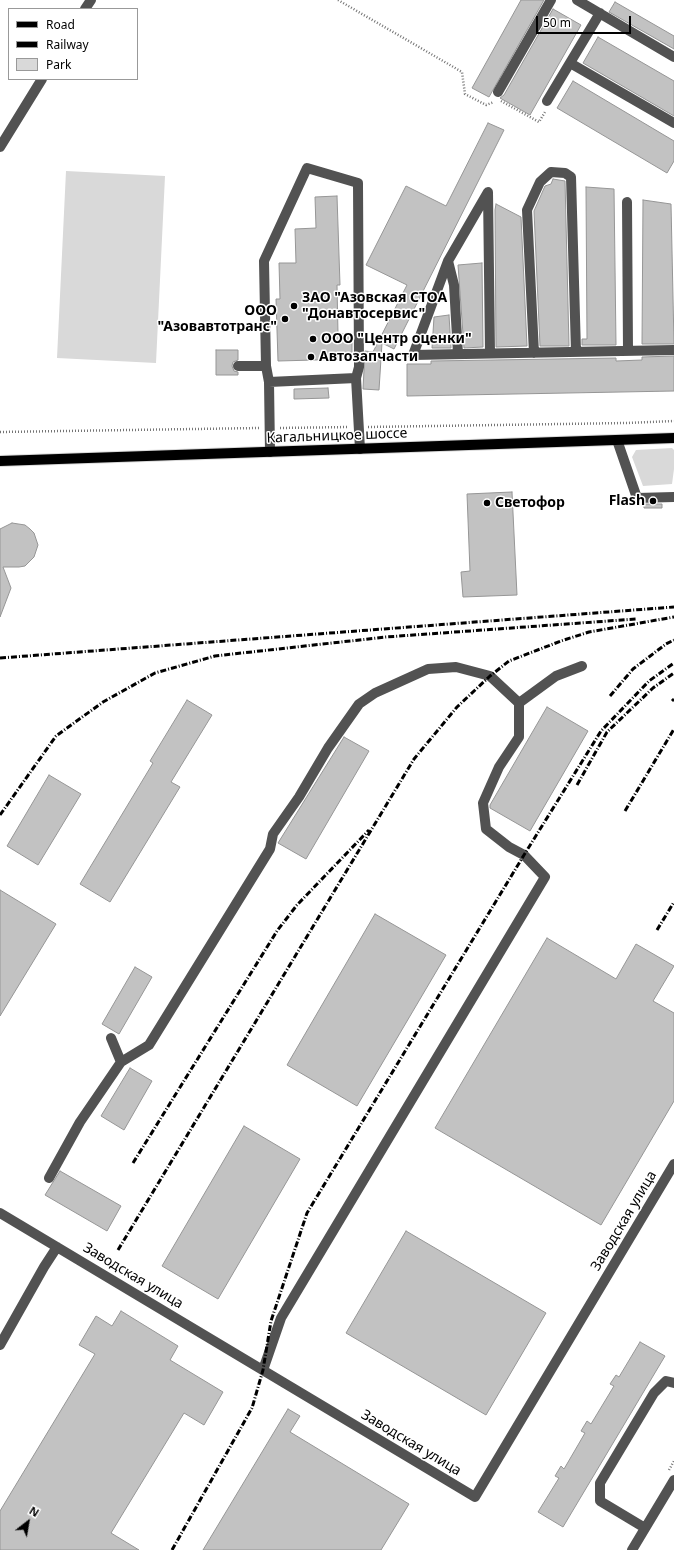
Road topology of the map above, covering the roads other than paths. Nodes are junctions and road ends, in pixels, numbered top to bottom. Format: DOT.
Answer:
graph roads {
  1 [pos="551,0"];
  2 [pos="577,0"];
  3 [pos="600,13"];
  4 [pos="674,57"];
  5 [pos="570,62"];
  6 [pos="41,80"];
  7 [pos="498,92"];
  8 [pos="547,101"];
  9 [pos="674,123"];
  10 [pos="0,147"];
  11 [pos="627,202"];
  12 [pos="448,262"];
  13 [pos="674,350"];
  14 [pos="628,351"];
  15 [pos="576,352"];
  16 [pos="490,353"];
  17 [pos="534,353"];
  18 [pos="458,354"];
  19 [pos="238,366"];
  20 [pos="266,366"];
  21 [pos="356,378"];
  22 [pos="269,382"];
  23 [pos="674,438"];
  24 [pos="617,440"];
  25 [pos="360,449"];
  26 [pos="270,452"];
  27 [pos="0,461"];
  28 [pos="674,496"];
  29 [pos="582,666"];
  30 [pos="519,702"];
  31 [pos="111,1038"];
  32 [pos="121,1062"];
  33 [pos="674,1164"];
  34 [pos="49,1178"];
  35 [pos="0,1213"];
  36 [pos="57,1247"];
  37 [pos="0,1345"];
  38 [pos="263,1370"];
  39 [pos="674,1383"];
  40 [pos="674,1480"];
  41 [pos="645,1528"];
  42 [pos="632,1550"];
  1 -- 7 [label="street"];
  2 -- 3 [label="street"];
  3 -- 4 [label="street"];
  3 -- 5 [label="street"];
  5 -- 8 [label="street"];
  5 -- 9 [label="street"];
  6 -- 10 [label="street"];
  11 -- 14 [label="street"];
  12 -- 16 [label="street"];
  12 -- 18 [label="street"];
  12 -- 18 [label="street"];
  13 -- 14 [label="street"];
  14 -- 15 [label="street"];
  15 -- 17 [label="street"];
  15 -- 17 [label="street"];
  16 -- 17 [label="street"];
  16 -- 18 [label="street"];
  19 -- 20 [label="street"];
  20 -- 21 [label="street"];
  20 -- 22 [label="street"];
  21 -- 22 [label="street"];
  21 -- 25 [label="street"];
  22 -- 26 [label="street"];
  23 -- 24 [label="main road, Кагальницкое шоссе"];
  24 -- 25 [label="main road, Кагальницкое шоссе"];
  24 -- 28 [label="street"];
  25 -- 26 [label="main road, Кагальницкое шоссе"];
  26 -- 27 [label="main road, Кагальницкое шоссе"];
  29 -- 30 [label="street"];
  30 -- 32 [label="street"];
  30 -- 38 [label="street"];
  31 -- 32 [label="street"];
  32 -- 34 [label="street"];
  33 -- 38 [label="street, Заводская улица"];
  35 -- 36 [label="street, Заводская улица"];
  36 -- 37 [label="street"];
  36 -- 38 [label="street, Заводская улица"];
  39 -- 41 [label="street"];
  40 -- 41 [label="street"];
  41 -- 42 [label="street"];
}
